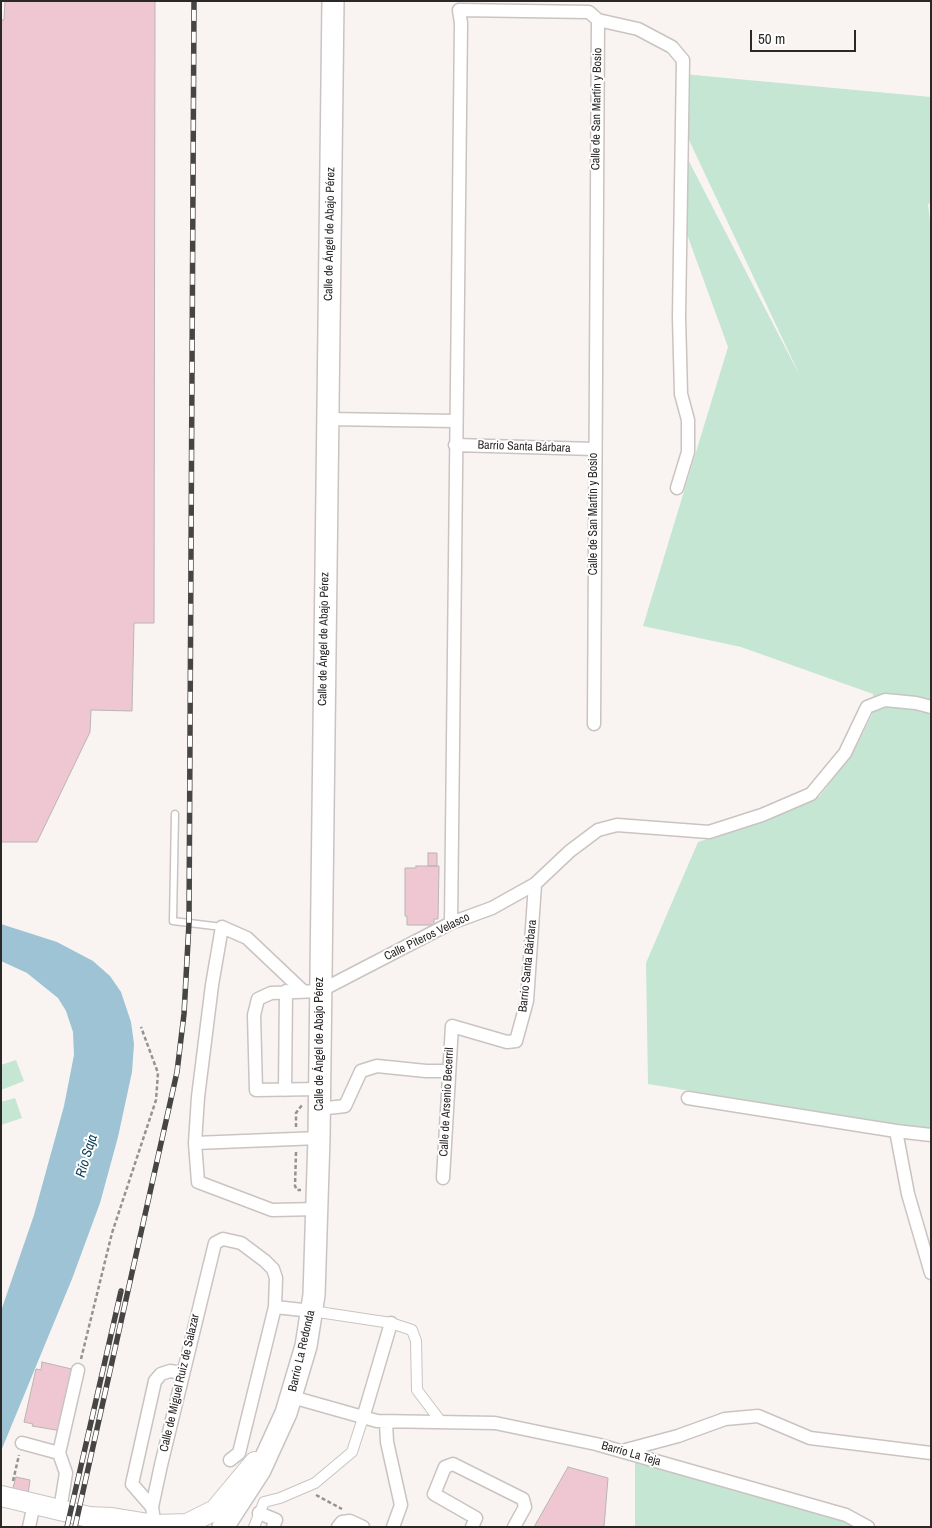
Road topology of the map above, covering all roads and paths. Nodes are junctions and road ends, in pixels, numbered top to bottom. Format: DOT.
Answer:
graph roads {
  1 [pos="333,1"];
  2 [pos="455,5"];
  3 [pos="598,20"];
  4 [pos="327,419"];
  5 [pos="455,421"];
  6 [pos="455,445"];
  7 [pos="594,449"];
  8 [pos="677,488"];
  9 [pos="931,708"];
  10 [pos="594,724"];
  11 [pos="175,814"];
  12 [pos="535,884"];
  13 [pos="451,923"];
  14 [pos="222,927"];
  15 [pos="286,991"];
  16 [pos="312,991"];
  17 [pos="452,1026"];
  18 [pos="141,1027"];
  19 [pos="449,1071"];
  20 [pos="285,1090"];
  21 [pos="688,1098"];
  22 [pos="319,1099"];
  23 [pos="896,1131"];
  24 [pos="931,1135"];
  25 [pos="319,1138"];
  26 [pos="195,1143"];
  27 [pos="443,1178"];
  28 [pos="318,1209"];
  29 [pos="931,1273"];
  30 [pos="315,1277"];
  31 [pos="275,1307"];
  32 [pos="312,1311"];
  33 [pos="391,1323"];
  34 [pos="78,1370"];
  35 [pos="182,1373"];
  36 [pos="292,1397"];
  37 [pos="363,1418"];
  38 [pos="386,1422"];
  39 [pos="442,1423"];
  40 [pos="281,1424"];
  41 [pos="22,1443"];
  42 [pos="59,1452"];
  43 [pos="622,1452"];
  44 [pos="931,1453"];
  45 [pos="230,1460"];
  46 [pos="6,1493"];
  47 [pos="321,1498"];
  48 [pos="34,1504"];
  49 [pos="332,1504"];
  50 [pos="60,1510"];
  51 [pos="259,1513"];
  52 [pos="89,1517"];
  53 [pos="155,1522"];
  54 [pos="224,1523"];
  55 [pos="29,1527"];
  56 [pos="109,1527"];
  57 [pos="254,1527"];
  58 [pos="273,1527"];
  59 [pos="338,1527"];
  60 [pos="363,1527"];
  61 [pos="393,1527"];
  62 [pos="472,1527"];
  63 [pos="514,1527"];
  64 [pos="868,1527"];
  1 -- 4 [label="highway, Calle de Ángel de Abajo Pérez"];
  2 -- 3 [label="street"];
  2 -- 5 [label="street"];
  3 -- 7 [label="street, Calle de San Martín y Bosio"];
  3 -- 8 [label="street"];
  4 -- 5 [label="street"];
  4 -- 16 [label="highway, Calle de Ángel de Abajo Pérez"];
  5 -- 6 [label="street"];
  6 -- 7 [label="street, Barrio Santa Bárbara"];
  6 -- 13 [label="street"];
  7 -- 10 [label="street, Calle de San Martín y Bosio"];
  9 -- 12 [label="street, Calle Piteros Velasco"];
  11 -- 14 [label="lane"];
  12 -- 13 [label="street, Calle Piteros Velasco"];
  12 -- 17 [label="street, Barrio Santa Bárbara"];
  13 -- 16 [label="street, Calle Piteros Velasco"];
  14 -- 16 [label="street"];
  14 -- 26 [label="street"];
  15 -- 16 [label="street"];
  15 -- 20 [label="street"];
  15 -- 20 [label="street"];
  16 -- 22 [label="highway, Calle de Ángel de Abajo Pérez"];
  17 -- 19 [label="street, Calle de Arsenio Becerril"];
  18 -- 34 [label="path"];
  19 -- 22 [label="street"];
  19 -- 27 [label="street, Calle de Arsenio Becerril"];
  20 -- 22 [label="street"];
  21 -- 23 [label="street"];
  22 -- 25 [label="highway, Calle de Ángel de Abajo Pérez"];
  23 -- 24 [label="street"];
  23 -- 29 [label="street"];
  25 -- 26 [label="street"];
  25 -- 28 [label="highway, Calle de Ángel de Abajo Pérez"];
  26 -- 28 [label="street"];
  28 -- 30 [label="highway, Calle de Ángel de Abajo Pérez"];
  30 -- 32 [label="highway, Barrio La Redonda"];
  31 -- 32 [label="street"];
  31 -- 35 [label="street, Calle de Miguel Ruiz de Salazar"];
  31 -- 45 [label="street"];
  32 -- 33 [label="street"];
  32 -- 36 [label="highway, Barrio La Redonda"];
  33 -- 37 [label="street"];
  33 -- 39 [label="street"];
  34 -- 42 [label="street"];
  35 -- 53 [label="street, Calle de Miguel Ruiz de Salazar"];
  35 -- 53 [label="street"];
  36 -- 37 [label="street, Barrio La Teja"];
  36 -- 40 [label="highway, Barrio La Redonda"];
  37 -- 38 [label="street, Barrio La Teja"];
  37 -- 51 [label="street"];
  38 -- 39 [label="street, Barrio La Teja"];
  38 -- 61 [label="street"];
  39 -- 43 [label="street, Barrio La Teja"];
  40 -- 53 [label="main road"];
  40 -- 54 [label="highway, Barrio La Redonda"];
  41 -- 42 [label="street"];
  41 -- 46 [label="path"];
  42 -- 50 [label="street"];
  43 -- 44 [label="street"];
  43 -- 64 [label="street, Barrio La Teja"];
  46 -- 48 [label="main road"];
  47 -- 49 [label="path"];
  48 -- 50 [label="main road"];
  48 -- 55 [label="street"];
  50 -- 52 [label="main road"];
  51 -- 57 [label="street"];
  51 -- 58 [label="street"];
  52 -- 53 [label="main road"];
  52 -- 56 [label="main road"];
  59 -- 60 [label="street"];
  62 -- 63 [label="street"];
}
